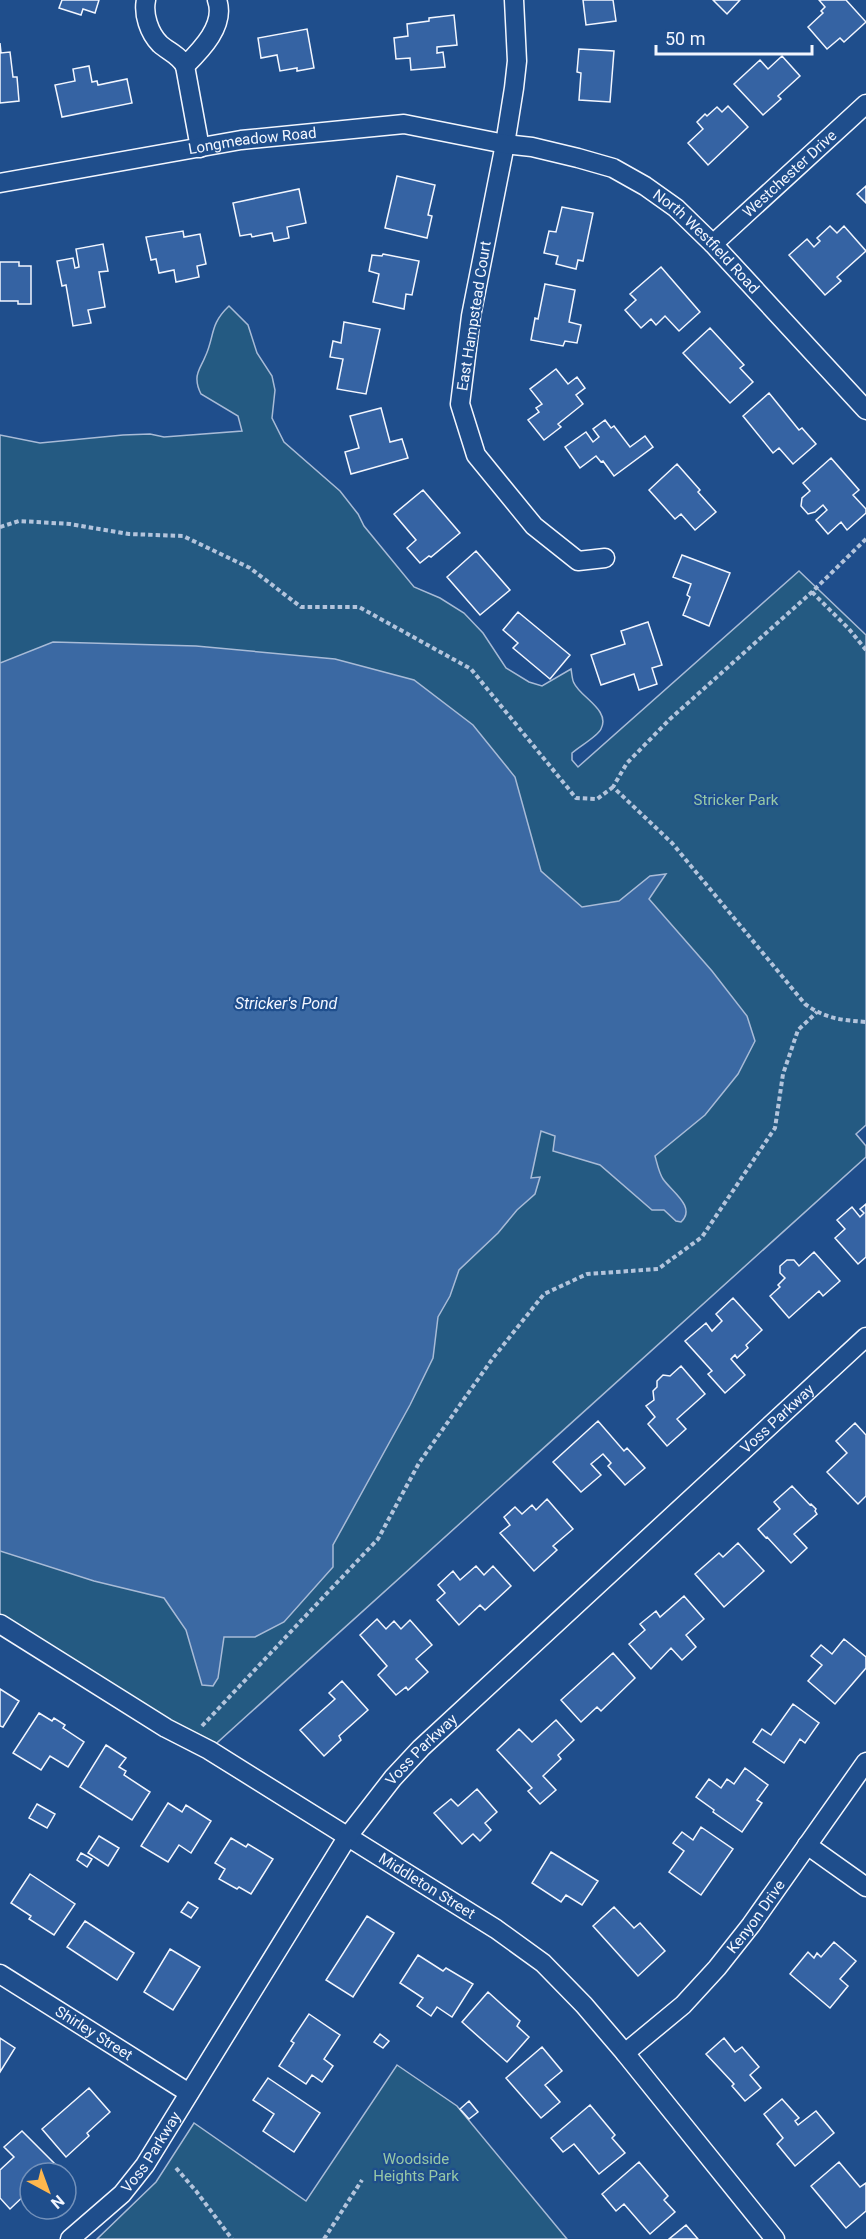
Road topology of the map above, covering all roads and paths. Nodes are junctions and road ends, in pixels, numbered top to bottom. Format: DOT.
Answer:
graph roads {
  1 [pos="146,0"];
  2 [pos="217,0"];
  3 [pos="514,0"];
  4 [pos="185,66"];
  5 [pos="866,104"];
  6 [pos="505,144"];
  7 [pos="200,148"];
  8 [pos="0,183"];
  9 [pos="713,244"];
  10 [pos="866,410"];
  11 [pos="0,527"];
  12 [pos="866,539"];
  13 [pos="605,558"];
  14 [pos="812,592"];
  15 [pos="866,650"];
  16 [pos="613,788"];
  17 [pos="817,1012"];
  18 [pos="866,1022"];
  19 [pos="866,1337"];
  20 [pos="0,1624"];
  21 [pos="189,1739"];
  22 [pos="866,1762"];
  23 [pos="348,1836"];
  24 [pos="807,1845"];
  25 [pos="866,1887"];
  26 [pos="0,1974"];
  27 [pos="625,2053"];
  28 [pos="189,2092"];
  29 [pos="176,2168"];
  30 [pos="363,2180"];
  31 [pos="70,2239"];
  32 [pos="232,2239"];
  33 [pos="324,2239"];
  34 [pos="775,2239"];
  1 -- 4 [label="street"];
  2 -- 4 [label="street"];
  3 -- 6 [label="street, East Hampstead Court"];
  4 -- 7 [label="street"];
  5 -- 9 [label="street, Westchester Drive"];
  6 -- 7 [label="street, Longmeadow Road"];
  6 -- 9 [label="street, North Westfield Road"];
  6 -- 13 [label="street, East Hampstead Court"];
  7 -- 8 [label="street, Longmeadow Road"];
  9 -- 10 [label="street, North Westfield Road"];
  11 -- 16 [label="path"];
  12 -- 14 [label="path"];
  14 -- 15 [label="path"];
  14 -- 16 [label="path"];
  16 -- 17 [label="path"];
  17 -- 18 [label="path"];
  17 -- 21 [label="path"];
  19 -- 23 [label="street, Voss Parkway"];
  20 -- 21 [label="street, Middleton Street"];
  21 -- 23 [label="street, Middleton Street"];
  22 -- 24 [label="street, Kenyon Drive"];
  23 -- 27 [label="street, Middleton Street"];
  23 -- 28 [label="street, Voss Parkway"];
  24 -- 25 [label="street"];
  24 -- 27 [label="street, Kenyon Drive"];
  26 -- 28 [label="street, Shirley Street"];
  27 -- 34 [label="street, Middleton Street"];
  28 -- 31 [label="street, Voss Parkway"];
  29 -- 32 [label="path"];
  30 -- 33 [label="path"];
}
